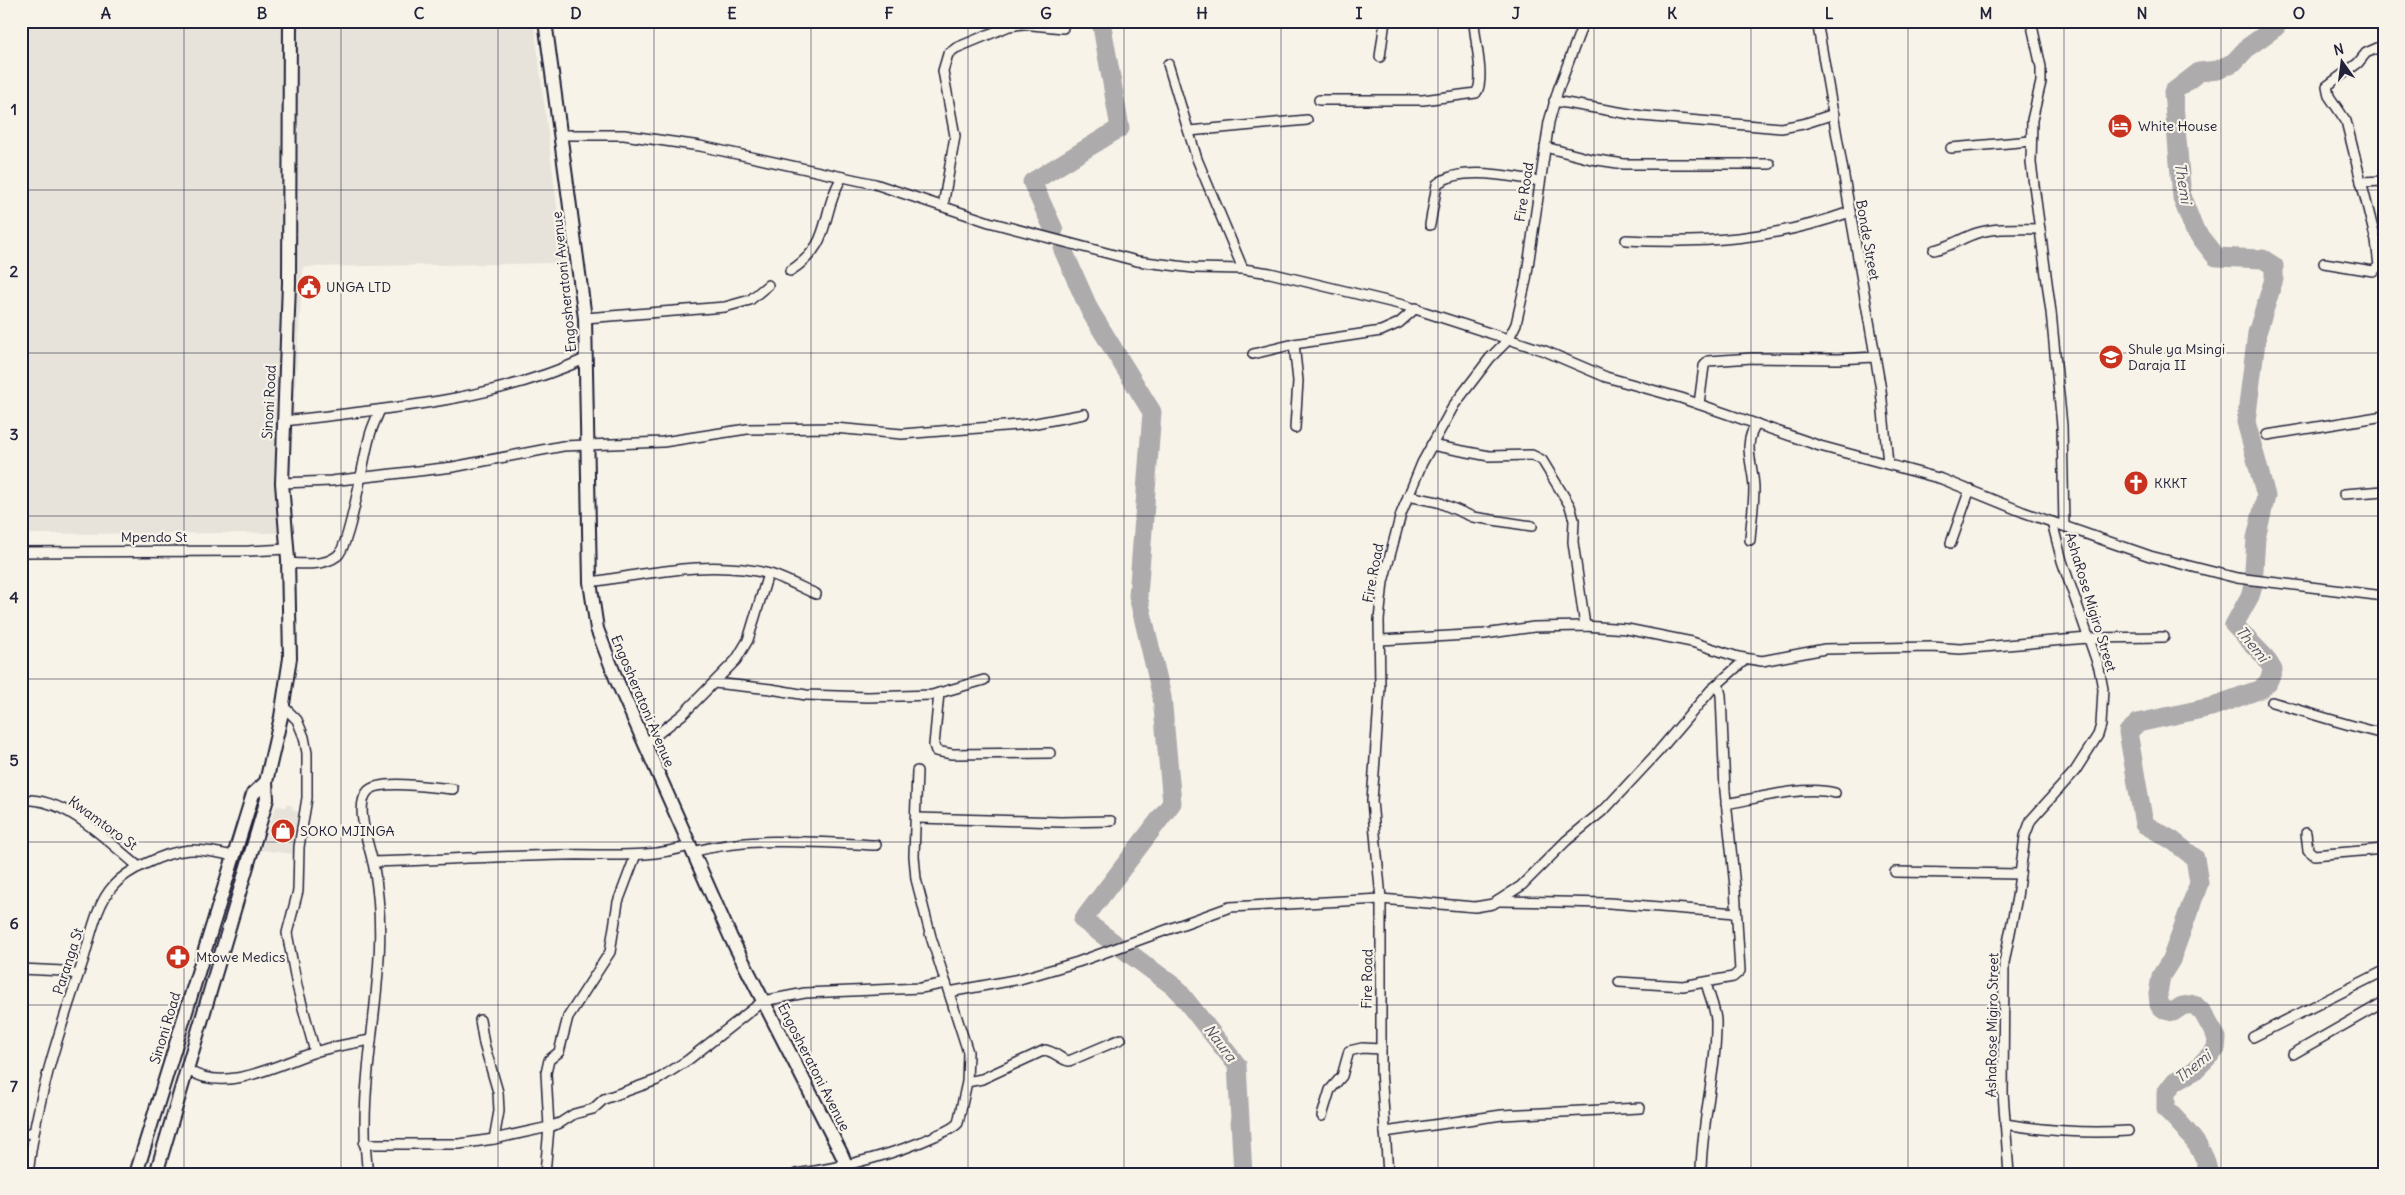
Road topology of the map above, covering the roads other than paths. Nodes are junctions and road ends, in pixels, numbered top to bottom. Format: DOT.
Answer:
graph roads {
  1 [pos="290,21"];
  2 [pos="545,21"];
  3 [pos="1385,21"];
  4 [pos="1474,21"];
  5 [pos="1584,21"];
  6 [pos="1817,21"];
  7 [pos="2031,21"];
  8 [pos="1063,28"];
  9 [pos="2384,45"];
  10 [pos="1380,57"];
  11 [pos="1168,64"];
  12 [pos="1319,100"];
  13 [pos="1554,101"];
  14 [pos="1834,114"];
  15 [pos="1307,120"];
  16 [pos="1189,131"];
  17 [pos="562,135"];
  18 [pos="2031,141"];
  19 [pos="1545,147"];
  20 [pos="1951,148"];
  21 [pos="1770,164"];
  22 [pos="842,177"];
  23 [pos="1540,181"];
  24 [pos="2384,181"];
  25 [pos="2361,182"];
  26 [pos="942,206"];
  27 [pos="1850,212"];
  28 [pos="1430,224"];
  29 [pos="2040,229"];
  30 [pos="1626,240"];
  31 [pos="1934,250"];
  32 [pos="2324,263"];
  33 [pos="1243,269"];
  34 [pos="790,271"];
  35 [pos="768,285"];
  36 [pos="1416,308"];
  37 [pos="585,318"];
  38 [pos="1508,340"];
  39 [pos="1294,344"];
  40 [pos="1253,354"];
  41 [pos="1875,357"];
  42 [pos="587,358"];
  43 [pos="1700,404"];
  44 [pos="380,410"];
  45 [pos="1084,414"];
  46 [pos="2384,416"];
  47 [pos="284,421"];
  48 [pos="1757,424"];
  49 [pos="1296,428"];
  50 [pos="2267,435"];
  51 [pos="588,444"];
  52 [pos="1431,445"];
  53 [pos="1888,464"];
  54 [pos="362,477"];
  55 [pos="282,483"];
  56 [pos="1970,489"];
  57 [pos="2384,492"];
  58 [pos="2344,494"];
  59 [pos="1408,496"];
  60 [pos="2052,522"];
  61 [pos="1532,526"];
  62 [pos="2064,526"];
  63 [pos="1750,540"];
  64 [pos="1951,543"];
  65 [pos="287,549"];
  66 [pos="21,552"];
  67 [pos="288,563"];
  68 [pos="768,574"];
  69 [pos="590,582"];
  70 [pos="816,594"];
  71 [pos="2384,596"];
  72 [pos="1585,626"];
  73 [pos="2164,637"];
  74 [pos="2088,638"];
  75 [pos="1380,640"];
  76 [pos="1746,658"];
  77 [pos="984,680"];
  78 [pos="714,683"];
  79 [pos="1718,684"];
  80 [pos="939,693"];
  81 [pos="2272,702"];
  82 [pos="283,706"];
  83 [pos="2384,734"];
  84 [pos="645,744"];
  85 [pos="1050,753"];
  86 [pos="917,771"];
  87 [pos="266,782"];
  88 [pos="453,789"];
  89 [pos="1835,793"];
  90 [pos="21,800"];
  91 [pos="1726,804"];
  92 [pos="916,818"];
  93 [pos="1111,821"];
  94 [pos="2306,833"];
  95 [pos="876,845"];
  96 [pos="691,849"];
  97 [pos="2384,849"];
  98 [pos="233,856"];
  99 [pos="635,857"];
  100 [pos="373,862"];
  101 [pos="139,867"];
  102 [pos="1895,872"];
  103 [pos="2020,874"];
  104 [pos="1381,898"];
  105 [pos="1498,902"];
  106 [pos="1736,913"];
  107 [pos="21,969"];
  108 [pos="2384,971"];
  109 [pos="78,975"];
  110 [pos="1619,982"];
  111 [pos="1706,983"];
  112 [pos="948,988"];
  113 [pos="763,1001"];
  114 [pos="2384,1002"];
  115 [pos="480,1020"];
  116 [pos="2253,1037"];
  117 [pos="1121,1039"];
  118 [pos="372,1040"];
  119 [pos="1381,1049"];
  120 [pos="315,1052"];
  121 [pos="2292,1054"];
  122 [pos="188,1070"];
  123 [pos="967,1082"];
  124 [pos="1640,1108"];
  125 [pos="1322,1116"];
  126 [pos="2005,1124"];
  127 [pos="549,1127"];
  128 [pos="2128,1131"];
  129 [pos="33,1132"];
  130 [pos="1385,1132"];
  131 [pos="21,1135"];
  132 [pos="494,1139"];
  133 [pos="364,1144"];
  134 [pos="848,1169"];
  135 [pos="28,1174"];
  136 [pos="136,1174"];
  137 [pos="156,1174"];
  138 [pos="368,1174"];
  139 [pos="545,1174"];
  140 [pos="796,1174"];
  141 [pos="1388,1174"];
  142 [pos="1701,1174"];
  143 [pos="2009,1174"];
  1 -- 47 [label="street, Sinoni Road"];
  2 -- 17 [label="street, Engosheratoni Avenue"];
  3 -- 10 [label="street"];
  4 -- 12 [label="street"];
  5 -- 13 [label="street, Fire Road"];
  6 -- 14 [label="street, Bonde Street"];
  7 -- 18 [label="street"];
  8 -- 26 [label="street"];
  9 -- 25 [label="street"];
  11 -- 16 [label="street"];
  13 -- 14 [label="street"];
  13 -- 19 [label="street, Fire Road"];
  14 -- 27 [label="street, Bonde Street"];
  15 -- 16 [label="street"];
  16 -- 33 [label="street"];
  17 -- 22 [label="street"];
  17 -- 37 [label="street, Engosheratoni Avenue"];
  18 -- 20 [label="street"];
  18 -- 29 [label="street"];
  19 -- 21 [label="street"];
  19 -- 23 [label="street, Fire Road"];
  22 -- 26 [label="street"];
  22 -- 34 [label="street"];
  23 -- 28 [label="street"];
  23 -- 38 [label="street, Fire Road"];
  24 -- 25 [label="street"];
  25 -- 32 [label="street"];
  26 -- 33 [label="street"];
  27 -- 30 [label="street"];
  27 -- 41 [label="street, Bonde Street"];
  29 -- 31 [label="street"];
  29 -- 62 [label="street"];
  33 -- 36 [label="street"];
  35 -- 37 [label="street"];
  36 -- 38 [label="street"];
  36 -- 39 [label="street"];
  37 -- 42 [label="street, Engosheratoni Avenue"];
  38 -- 43 [label="street"];
  38 -- 52 [label="street, Fire Road"];
  39 -- 40 [label="street"];
  39 -- 49 [label="street"];
  41 -- 43 [label="street"];
  41 -- 53 [label="street, Bonde Street"];
  42 -- 44 [label="street"];
  42 -- 51 [label="street, Engosheratoni Avenue"];
  43 -- 48 [label="street"];
  44 -- 47 [label="street"];
  44 -- 54 [label="street"];
  45 -- 51 [label="street"];
  46 -- 50 [label="street"];
  47 -- 55 [label="street, Sinoni Road"];
  48 -- 53 [label="street"];
  48 -- 63 [label="street"];
  51 -- 54 [label="street"];
  51 -- 69 [label="street, Engosheratoni Avenue"];
  52 -- 59 [label="street, Fire Road"];
  52 -- 72 [label="street"];
  53 -- 56 [label="street"];
  54 -- 55 [label="street"];
  54 -- 67 [label="street"];
  55 -- 65 [label="street, Sinoni Road"];
  56 -- 60 [label="street"];
  56 -- 64 [label="street"];
  57 -- 58 [label="street"];
  59 -- 61 [label="street"];
  59 -- 75 [label="street, Fire Road"];
  60 -- 62 [label="street"];
  60 -- 74 [label="street, AshaRose Migiro Street"];
  62 -- 71 [label="street"];
  65 -- 66 [label="street, Mpendo St"];
  65 -- 67 [label="street, Sinoni Road"];
  67 -- 82 [label="street, Sinoni Road"];
  68 -- 69 [label="street"];
  68 -- 70 [label="street"];
  68 -- 78 [label="street"];
  69 -- 84 [label="street, Engosheratoni Avenue"];
  72 -- 75 [label="street"];
  72 -- 76 [label="street"];
  73 -- 74 [label="street"];
  74 -- 76 [label="street"];
  74 -- 103 [label="street, AshaRose Migiro Street"];
  75 -- 104 [label="street, Fire Road"];
  76 -- 79 [label="street"];
  77 -- 80 [label="street"];
  78 -- 80 [label="street"];
  78 -- 84 [label="street"];
  79 -- 91 [label="street"];
  79 -- 105 [label="street"];
  80 -- 85 [label="street"];
  81 -- 83 [label="street"];
  82 -- 87 [label="street, Sinoni Road"];
  82 -- 120 [label="street"];
  84 -- 96 [label="street, Engosheratoni Avenue"];
  86 -- 92 [label="street"];
  87 -- 98 [label="street, Sinoni Road"];
  87 -- 122 [label="street, Sinoni Road"];
  88 -- 100 [label="street"];
  89 -- 91 [label="street"];
  90 -- 101 [label="street, Kwamtoro St"];
  91 -- 106 [label="street"];
  92 -- 93 [label="street"];
  92 -- 112 [label="street"];
  94 -- 97 [label="street"];
  95 -- 96 [label="street"];
  96 -- 99 [label="street"];
  96 -- 113 [label="street, Engosheratoni Avenue"];
  98 -- 101 [label="street, Paranga St"];
  98 -- 136 [label="street, Sinoni Road"];
  99 -- 100 [label="street"];
  99 -- 127 [label="street"];
  100 -- 118 [label="street"];
  101 -- 109 [label="street, Paranga St"];
  102 -- 103 [label="street"];
  103 -- 126 [label="street, AshaRose Migiro Street"];
  104 -- 105 [label="street"];
  104 -- 112 [label="street"];
  104 -- 119 [label="street, Fire Road"];
  105 -- 106 [label="street"];
  106 -- 111 [label="street"];
  107 -- 109 [label="street"];
  108 -- 116 [label="street"];
  109 -- 129 [label="street, Paranga St"];
  110 -- 111 [label="street"];
  111 -- 142 [label="street"];
  112 -- 113 [label="street"];
  112 -- 123 [label="street"];
  113 -- 127 [label="street"];
  113 -- 134 [label="street, Engosheratoni Avenue"];
  114 -- 121 [label="street"];
  115 -- 132 [label="street"];
  117 -- 123 [label="street"];
  118 -- 120 [label="street"];
  118 -- 133 [label="street"];
  119 -- 125 [label="street"];
  119 -- 130 [label="street, Fire Road"];
  120 -- 122 [label="street"];
  122 -- 137 [label="street, Sinoni Road"];
  123 -- 134 [label="street"];
  124 -- 130 [label="street"];
  126 -- 128 [label="street"];
  126 -- 143 [label="street, AshaRose Migiro Street"];
  127 -- 132 [label="street"];
  127 -- 139 [label="street"];
  129 -- 131 [label="street"];
  129 -- 135 [label="street, Paranga St"];
  130 -- 141 [label="street, Fire Road"];
  132 -- 133 [label="street"];
  133 -- 138 [label="street"];
  134 -- 140 [label="street"];
}
